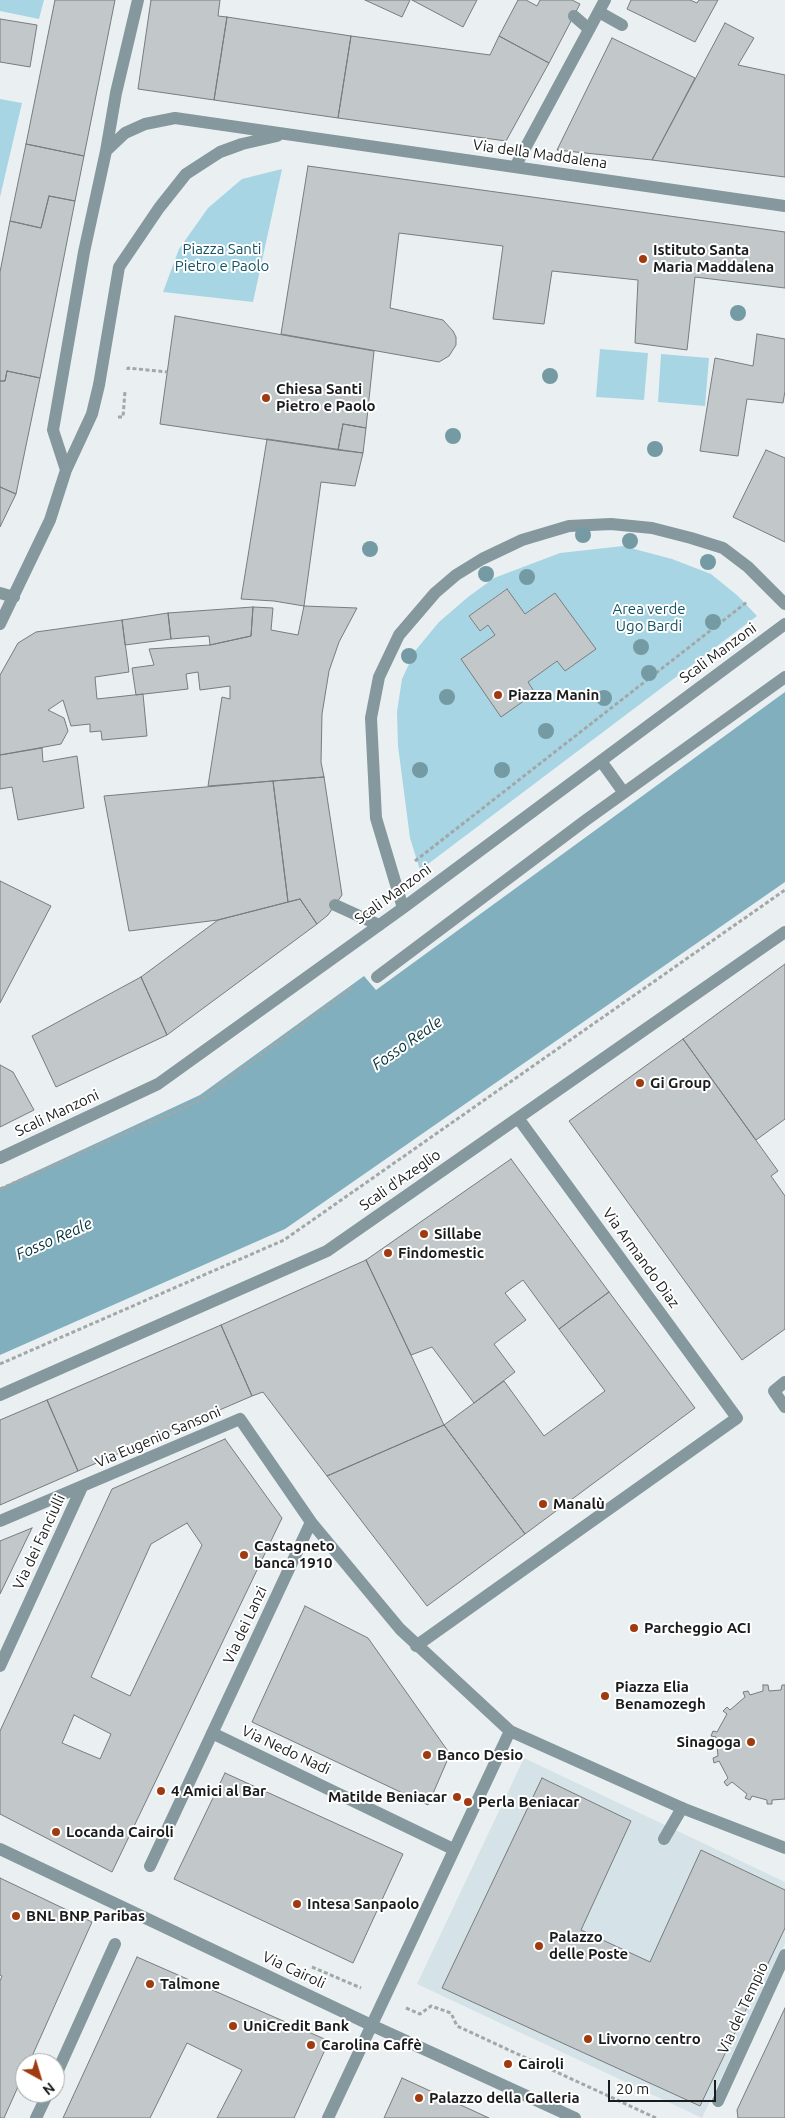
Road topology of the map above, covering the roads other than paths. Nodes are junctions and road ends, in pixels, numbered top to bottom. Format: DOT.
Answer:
graph roads {
  1 [pos="138,0"];
  2 [pos="605,0"];
  3 [pos="599,12"];
  4 [pos="574,16"];
  5 [pos="622,25"];
  6 [pos="589,29"];
  7 [pos="290,134"];
  8 [pos="106,151"];
  9 [pos="515,167"];
  10 [pos="785,206"];
  11 [pos="66,470"];
  12 [pos="0,594"];
  13 [pos="14,597"];
  14 [pos="785,604"];
  15 [pos="0,624"];
  16 [pos="785,624"];
  17 [pos="785,677"];
  18 [pos="601,761"];
  19 [pos="624,793"];
  20 [pos="335,905"];
  21 [pos="402,908"];
  22 [pos="379,925"];
  23 [pos="785,932"];
  24 [pos="378,977"];
  25 [pos="518,1118"];
  26 [pos="0,1158"];
  27 [pos="785,1382"];
  28 [pos="0,1395"];
  29 [pos="785,1407"];
  30 [pos="82,1487"];
  31 [pos="0,1522"];
  32 [pos="311,1522"];
  33 [pos="416,1646"];
  34 [pos="0,1666"];
  35 [pos="510,1731"];
  36 [pos="212,1734"];
  37 [pos="682,1808"];
  38 [pos="664,1839"];
  39 [pos="785,1848"];
  40 [pos="0,1849"];
  41 [pos="453,1849"];
  42 [pos="150,1866"];
  43 [pos="116,1944"];
  44 [pos="785,1955"];
  45 [pos="371,2025"];
  46 [pos="65,2055"];
  47 [pos="718,2101"];
  48 [pos="43,2103"];
  49 [pos="36,2118"];
  50 [pos="328,2118"];
  51 [pos="575,2118"];
  1 -- 8 [label="street"];
  2 -- 3 [label="street"];
  3 -- 5 [label="street"];
  3 -- 6 [label="street"];
  4 -- 6 [label="street"];
  6 -- 9 [label="street"];
  7 -- 8 [label="street"];
  7 -- 9 [label="street, Via della Maddalena"];
  7 -- 11 [label="street"];
  8 -- 11 [label="street"];
  9 -- 10 [label="street, Via della Maddalena"];
  11 -- 13 [label="street"];
  12 -- 13 [label="street"];
  13 -- 15 [label="street"];
  14 -- 21 [label="street"];
  16 -- 18 [label="street, Scali Manzoni"];
  17 -- 19 [label="street"];
  18 -- 19 [label="street"];
  18 -- 21 [label="street, Scali Manzoni"];
  19 -- 24 [label="street"];
  20 -- 22 [label="street"];
  21 -- 22 [label="street, Scali Manzoni"];
  22 -- 26 [label="street, Scali Manzoni"];
  23 -- 25 [label="street, Scali d'Azeglio"];
  25 -- 28 [label="street, Scali d'Azeglio"];
  25 -- 33 [label="street, Via Armando Diaz"];
  27 -- 29 [label="street"];
  30 -- 31 [label="street, Via Eugenio Sansoni"];
  30 -- 32 [label="street, Via Eugenio Sansoni"];
  30 -- 34 [label="street, Via dei Fanciulli"];
  32 -- 33 [label="street"];
  32 -- 36 [label="street, Via dei Lanzi"];
  33 -- 35 [label="street"];
  35 -- 37 [label="street"];
  35 -- 41 [label="street"];
  36 -- 41 [label="street, Via Nedo Nadi"];
  36 -- 42 [label="street, Via dei Lanzi"];
  37 -- 38 [label="street"];
  37 -- 39 [label="street"];
  40 -- 45 [label="street, Via Cairoli"];
  41 -- 45 [label="street"];
  43 -- 46 [label="street"];
  44 -- 47 [label="street, Via del Tempio"];
  45 -- 50 [label="street"];
  45 -- 51 [label="street, Via Cairoli"];
  48 -- 49 [label="street"];
}
